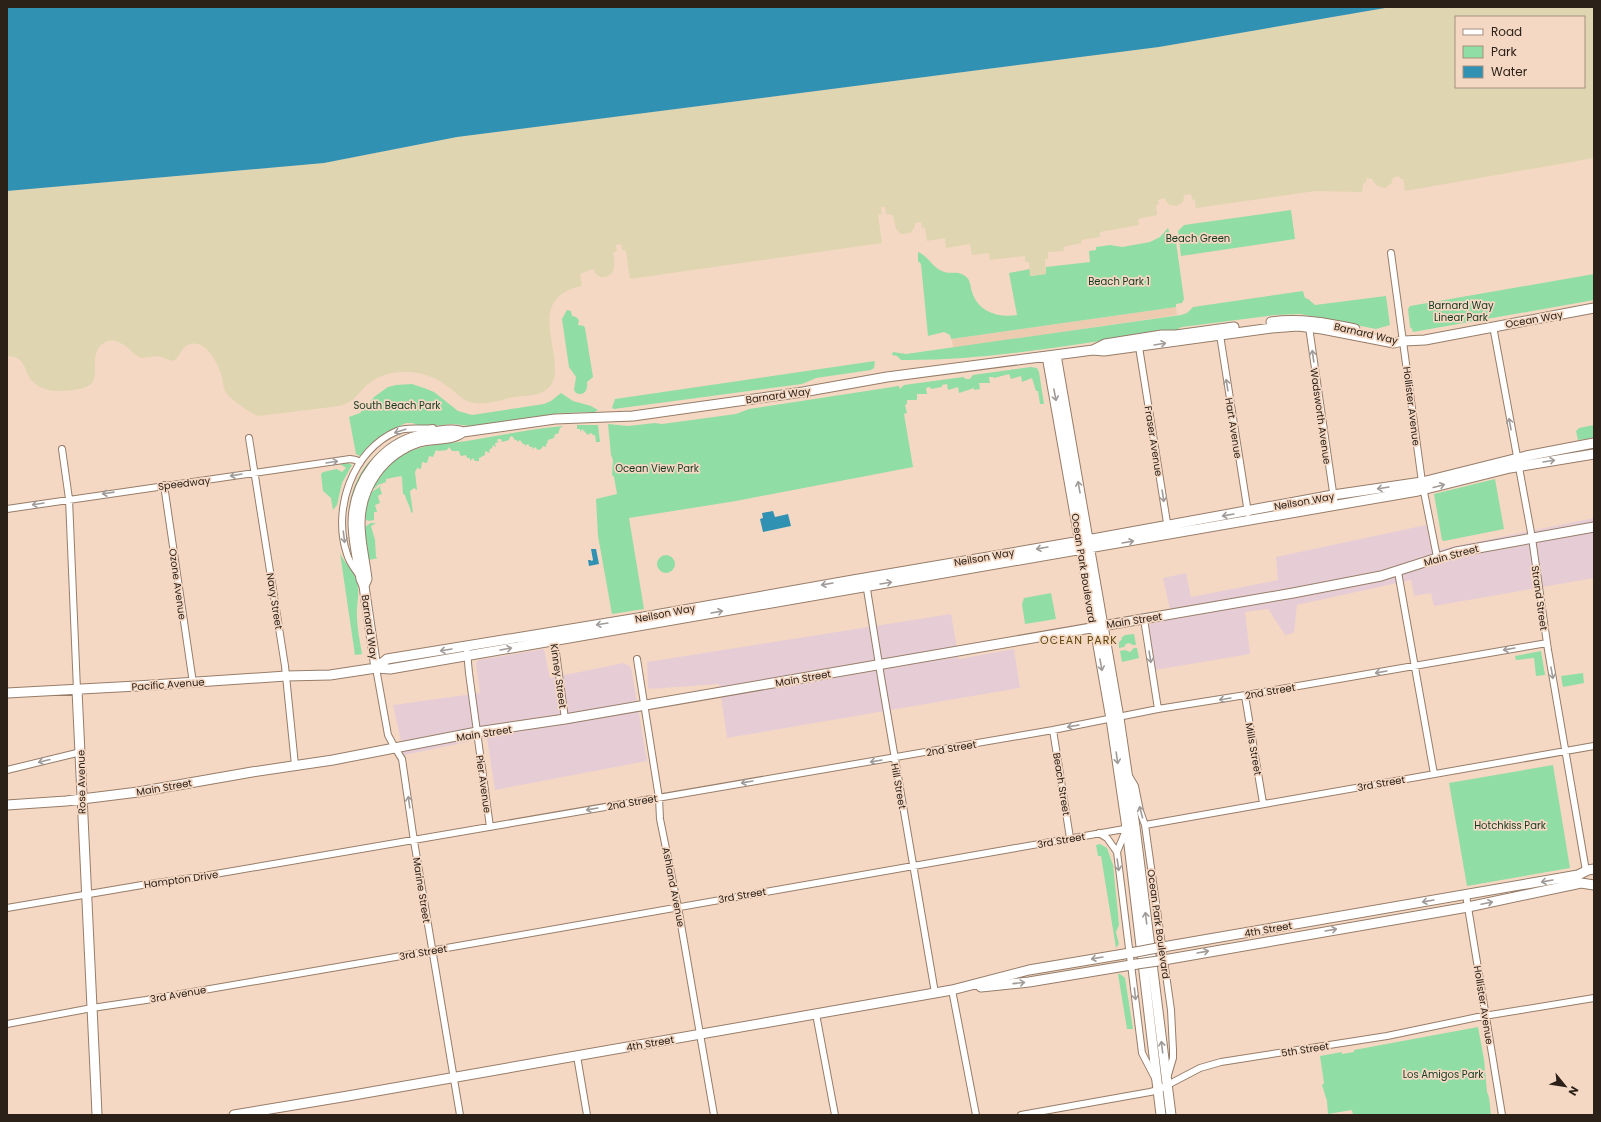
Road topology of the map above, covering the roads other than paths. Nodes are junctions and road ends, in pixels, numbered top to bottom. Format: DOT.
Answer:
graph roads {
  1 [pos="1391,253"];
  2 [pos="1594,308"];
  3 [pos="1493,326"];
  4 [pos="1309,327"];
  5 [pos="1220,335"];
  6 [pos="1403,341"];
  7 [pos="1139,347"];
  8 [pos="1093,350"];
  9 [pos="1052,356"];
  10 [pos="452,430"];
  11 [pos="463,432"];
  12 [pos="249,438"];
  13 [pos="1594,443"];
  14 [pos="62,449"];
  15 [pos="1594,454"];
  16 [pos="1517,462"];
  17 [pos="360,464"];
  18 [pos="255,472"];
  19 [pos="164,485"];
  20 [pos="1423,486"];
  21 [pos="1333,496"];
  22 [pos="69,499"];
  23 [pos="1335,506"];
  24 [pos="7,508"];
  25 [pos="1248,516"];
  26 [pos="1168,525"];
  27 [pos="1594,527"];
  28 [pos="1169,534"];
  29 [pos="1532,538"];
  30 [pos="1085,545"];
  31 [pos="1437,557"];
  32 [pos="1398,572"];
  33 [pos="866,582"];
  34 [pos="363,583"];
  35 [pos="1144,618"];
  36 [pos="1098,626"];
  37 [pos="554,636"];
  38 [pos="1547,643"];
  39 [pos="467,646"];
  40 [pos="468,656"];
  41 [pos="638,659"];
  42 [pos="878,665"];
  43 [pos="1414,666"];
  44 [pos="376,668"];
  45 [pos="330,675"];
  46 [pos="286,676"];
  47 [pos="193,683"];
  48 [pos="77,690"];
  49 [pos="7,694"];
  50 [pos="1245,696"];
  51 [pos="644,706"];
  52 [pos="1158,709"];
  53 [pos="565,719"];
  54 [pos="1115,719"];
  55 [pos="1053,730"];
  56 [pos="477,732"];
  57 [pos="1594,746"];
  58 [pos="395,748"];
  59 [pos="1566,751"];
  60 [pos="81,752"];
  61 [pos="895,757"];
  62 [pos="295,765"];
  63 [pos="7,770"];
  64 [pos="1126,771"];
  65 [pos="1434,774"];
  66 [pos="659,798"];
  67 [pos="82,799"];
  68 [pos="1264,803"];
  69 [pos="7,805"];
  70 [pos="1145,825"];
  71 [pos="490,827"];
  72 [pos="1131,827"];
  73 [pos="1099,833"];
  74 [pos="1070,838"];
  75 [pos="414,841"];
  76 [pos="354,850"];
  77 [pos="1116,852"];
  78 [pos="913,866"];
  79 [pos="1588,871"];
  80 [pos="1592,885"];
  81 [pos="86,894"];
  82 [pos="1466,895"];
  83 [pos="678,906"];
  84 [pos="1468,907"];
  85 [pos="7,908"];
  86 [pos="1160,947"];
  87 [pos="432,950"];
  88 [pos="1133,952"];
  89 [pos="1161,960"];
  90 [pos="350,964"];
  91 [pos="1134,964"];
  92 [pos="952,990"];
  93 [pos="936,993"];
  94 [pos="1594,998"];
  95 [pos="92,1008"];
  96 [pos="816,1014"];
  97 [pos="1486,1016"];
  98 [pos="7,1024"];
  99 [pos="700,1034"];
  100 [pos="577,1056"];
  101 [pos="454,1078"];
  102 [pos="1162,1084"];
  103 [pos="97,1115"];
  104 [pos="234,1115"];
  105 [pos="460,1115"];
  106 [pos="587,1115"];
  107 [pos="714,1115"];
  108 [pos="835,1115"];
  109 [pos="976,1115"];
  110 [pos="1020,1115"];
  111 [pos="1161,1115"];
  112 [pos="1171,1115"];
  113 [pos="1502,1115"];
  1 -- 6 [label="street, Hollister Avenue"];
  2 -- 3 [label="street, Ocean Way"];
  3 -- 6 [label="street, Ocean Way"];
  16 -- 3 [label="street, Strand Street, one-way"];
  4 -- 5 [label="street, Barnard Way"];
  4 -- 6 [label="street, Barnard Way"];
  21 -- 4 [label="street, Wadsworth Avenue, one-way"];
  7 -- 5 [label="street, Barnard Way, one-way"];
  25 -- 5 [label="street, Hart Avenue, one-way"];
  6 -- 8 [label="street, Barnard Way"];
  6 -- 20 [label="street, Hollister Avenue"];
  7 -- 8 [label="street, Barnard Way"];
  7 -- 26 [label="street, Fraser Avenue, one-way"];
  8 -- 9 [label="street, Barnard Way"];
  9 -- 11 [label="street, Barnard Way"];
  9 -- 30 [label="street, Ocean Park Boulevard"];
  10 -- 11 [label="street, Barnard Way"];
  10 -- 17 [label="street, Barnard Way, one-way"];
  10 -- 34 [label="street, Barnard Way"];
  11 -- 34 [label="street, Barnard Way"];
  12 -- 18 [label="street, Navy Street"];
  13 -- 16 [label="street, Neilson Way"];
  14 -- 22 [label="street, Rose Avenue"];
  16 -- 15 [label="street, Neilson Way, one-way"];
  16 -- 20 [label="street, Neilson Way"];
  16 -- 29 [label="street, Strand Street"];
  18 -- 17 [label="street, Speedway, one-way"];
  17 -- 34 [label="street, Barnard Way, one-way"];
  18 -- 19 [label="street, Speedway, one-way"];
  18 -- 46 [label="street, Navy Street"];
  19 -- 22 [label="street, Speedway, one-way"];
  19 -- 47 [label="street, Ozone Avenue"];
  20 -- 21 [label="street, Neilson Way, one-way"];
  20 -- 23 [label="street, Neilson Way"];
  20 -- 31 [label="street, Hollister Avenue"];
  21 -- 23 [label="street, Wadsworth Avenue"];
  21 -- 25 [label="street, Neilson Way"];
  22 -- 24 [label="street, Speedway, one-way"];
  22 -- 48 [label="street, Rose Avenue"];
  23 -- 25 [label="street, Neilson Way"];
  25 -- 26 [label="street, Neilson Way, one-way"];
  25 -- 28 [label="street, Neilson Way"];
  26 -- 28 [label="street, Fraser Avenue"];
  26 -- 30 [label="street, Neilson Way"];
  27 -- 29 [label="street, Main Street"];
  30 -- 28 [label="street, Neilson Way, one-way"];
  29 -- 31 [label="street, Main Street"];
  29 -- 38 [label="street, Strand Street"];
  30 -- 33 [label="street, Neilson Way"];
  30 -- 36 [label="street, Ocean Park Boulevard"];
  31 -- 32 [label="street, Main Street"];
  32 -- 35 [label="street, Main Street"];
  32 -- 43 [label="street"];
  33 -- 37 [label="street, Neilson Way"];
  33 -- 42 [label="street, Hill Street"];
  34 -- 44 [label="street, Barnard Way"];
  35 -- 36 [label="street, Main Street"];
  35 -- 52 [label="street, one-way"];
  36 -- 42 [label="street, Main Street"];
  36 -- 54 [label="street, Ocean Park Boulevard"];
  37 -- 39 [label="street, Neilson Way"];
  40 -- 37 [label="street, Neilson Way, one-way"];
  37 -- 53 [label="street, Kinney Street"];
  38 -- 43 [label="street, 2nd Street, one-way"];
  38 -- 59 [label="street, Strand Street, one-way"];
  39 -- 40 [label="street, Pier Avenue"];
  39 -- 44 [label="street, Neilson Way, one-way"];
  40 -- 44 [label="street, Neilson Way"];
  40 -- 56 [label="street, Pier Avenue"];
  41 -- 51 [label="street, Ashland Avenue"];
  42 -- 51 [label="street, Main Street"];
  42 -- 61 [label="street, Hill Street"];
  43 -- 50 [label="street, 2nd Street, one-way"];
  43 -- 65 [label="street"];
  44 -- 45 [label="street, Neilson Way"];
  44 -- 58 [label="street, Marine Street"];
  45 -- 46 [label="street, Pacific Avenue"];
  46 -- 47 [label="street, Pacific Avenue"];
  46 -- 62 [label="street, Navy Street"];
  47 -- 48 [label="street, Pacific Avenue"];
  48 -- 49 [label="street, Pacific Avenue"];
  48 -- 60 [label="street, Rose Avenue"];
  50 -- 52 [label="street, 2nd Street, one-way"];
  50 -- 68 [label="street, Mills Street"];
  51 -- 53 [label="street, Main Street"];
  51 -- 66 [label="street, Ashland Avenue"];
  52 -- 54 [label="street, 2nd Street"];
  53 -- 56 [label="street, Main Street"];
  54 -- 55 [label="street, 2nd Street, one-way"];
  54 -- 64 [label="street, Ocean Park Boulevard"];
  54 -- 72 [label="street, Ocean Park Boulevard, one-way"];
  55 -- 61 [label="street, 2nd Street"];
  55 -- 74 [label="street, Beach Street"];
  56 -- 58 [label="street, Main Street"];
  56 -- 71 [label="street, Pier Avenue"];
  57 -- 59 [label="street, 3rd Street"];
  58 -- 62 [label="street, Main Street"];
  75 -- 58 [label="street, Marine Street, one-way"];
  59 -- 65 [label="street, 3rd Street"];
  59 -- 79 [label="street, Strand Street"];
  60 -- 63 [label="street, one-way"];
  60 -- 67 [label="street, Rose Avenue"];
  61 -- 66 [label="street, 2nd Street, one-way"];
  61 -- 78 [label="street, Hill Street"];
  62 -- 67 [label="street, Main Street"];
  70 -- 64 [label="street, Ocean Park Boulevard, one-way"];
  64 -- 72 [label="street, Ocean Park Boulevard"];
  65 -- 68 [label="street, 3rd Street"];
  66 -- 71 [label="street, 2nd Street, one-way"];
  66 -- 83 [label="street, Ashland Avenue"];
  67 -- 69 [label="street, Main Street"];
  67 -- 81 [label="street, Rose Avenue"];
  68 -- 70 [label="street, 3rd Street"];
  70 -- 86 [label="street, Ocean Park Boulevard"];
  71 -- 75 [label="street, 2nd Street"];
  72 -- 73 [label="street, 3rd Street"];
  72 -- 77 [label="street"];
  72 -- 102 [label="street, Ocean Park Boulevard"];
  73 -- 74 [label="street, 3rd Street"];
  73 -- 77 [label="street, Ocean Park Boulevard"];
  74 -- 78 [label="street, 3rd Street"];
  75 -- 76 [label="street, 2nd Street"];
  75 -- 87 [label="street, Marine Street"];
  76 -- 81 [label="street, Hampton Drive"];
  77 -- 88 [label="street, Ocean Park Boulevard, one-way"];
  78 -- 83 [label="street, 3rd Street"];
  78 -- 93 [label="street, Hill Street"];
  79 -- 80 [label="street"];
  79 -- 82 [label="street, 4th Street, one-way"];
  84 -- 80 [label="street, 4th Street, one-way"];
  81 -- 85 [label="street, Hampton Drive"];
  81 -- 95 [label="street, Rose Avenue"];
  82 -- 84 [label="street, Hollister Avenue"];
  82 -- 86 [label="street, 4th Street, one-way"];
  83 -- 87 [label="street, 3rd Street"];
  83 -- 99 [label="street, Ashland Avenue"];
  89 -- 84 [label="street, 4th Street, one-way"];
  84 -- 97 [label="street, Hollister Avenue"];
  86 -- 88 [label="street, 4th Street, bridge"];
  86 -- 89 [label="street, Ocean Park Boulevard"];
  87 -- 90 [label="street, 3rd Street"];
  87 -- 101 [label="street, Marine Street"];
  88 -- 91 [label="street, Ocean Park Boulevard"];
  88 -- 92 [label="street, 4th Street, one-way"];
  89 -- 91 [label="street, 4th Street, bridge"];
  89 -- 102 [label="street, Ocean Park Boulevard"];
  90 -- 95 [label="street, 3rd Avenue"];
  92 -- 91 [label="street, 4th Street, one-way"];
  91 -- 102 [label="street, Ocean Park Boulevard, one-way"];
  92 -- 93 [label="street, 4th Street"];
  92 -- 109 [label="street"];
  93 -- 96 [label="street, 4th Street"];
  94 -- 97 [label="street, 5th Street"];
  95 -- 98 [label="street, 3rd Avenue"];
  95 -- 103 [label="street, Rose Avenue"];
  96 -- 99 [label="street, 4th Street"];
  96 -- 108 [label="street"];
  97 -- 102 [label="street, 5th Street"];
  97 -- 113 [label="street, Hollister Avenue"];
  99 -- 100 [label="street, 4th Street"];
  99 -- 107 [label="street, Ashland Avenue"];
  100 -- 101 [label="street, 4th Street"];
  100 -- 106 [label="street"];
  101 -- 104 [label="street, 4th Street"];
  101 -- 105 [label="street, Marine Street"];
  102 -- 110 [label="street, 5th Street"];
  102 -- 111 [label="street, Ocean Park Boulevard"];
  102 -- 112 [label="street, Ocean Park Boulevard"];
}
